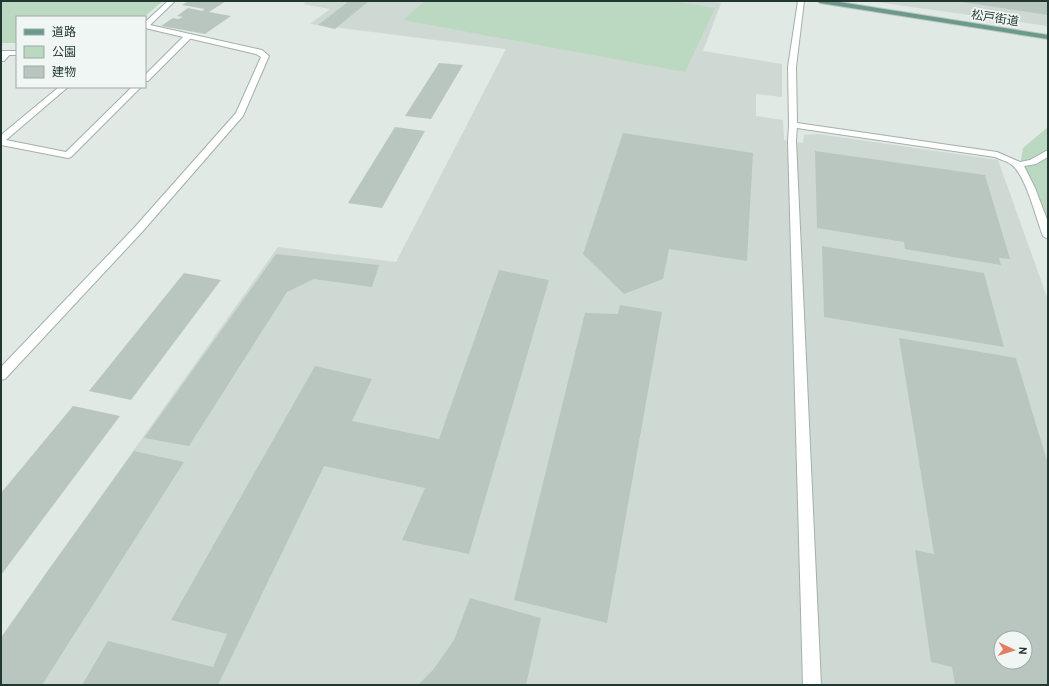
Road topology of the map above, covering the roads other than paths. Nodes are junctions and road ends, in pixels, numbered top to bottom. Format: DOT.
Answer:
graph roads {
  1 [pos="172,1"];
  2 [pos="800,1"];
  3 [pos="820,1"];
  4 [pos="146,25"];
  5 [pos="146,26"];
  6 [pos="189,36"];
  7 [pos="1048,37"];
  8 [pos="16,53"];
  9 [pos="3,55"];
  10 [pos="146,78"];
  11 [pos="63,88"];
  12 [pos="136,88"];
  13 [pos="793,125"];
  14 [pos="1,141"];
  15 [pos="1048,153"];
  16 [pos="1017,165"];
  17 [pos="1048,236"];
  18 [pos="1,375"];
  19 [pos="812,685"];
  1 -- 4 [label="street"];
  2 -- 13 [label="street"];
  3 -- 7 [label="main road, 松戸街道"];
  5 -- 6 [label="street"];
  6 -- 10 [label="street"];
  6 -- 18 [label="street"];
  8 -- 9 [label="street"];
  11 -- 14 [label="street"];
  12 -- 14 [label="street"];
  13 -- 16 [label="street"];
  13 -- 19 [label="street"];
  15 -- 16 [label="street"];
  16 -- 17 [label="street"];
}
